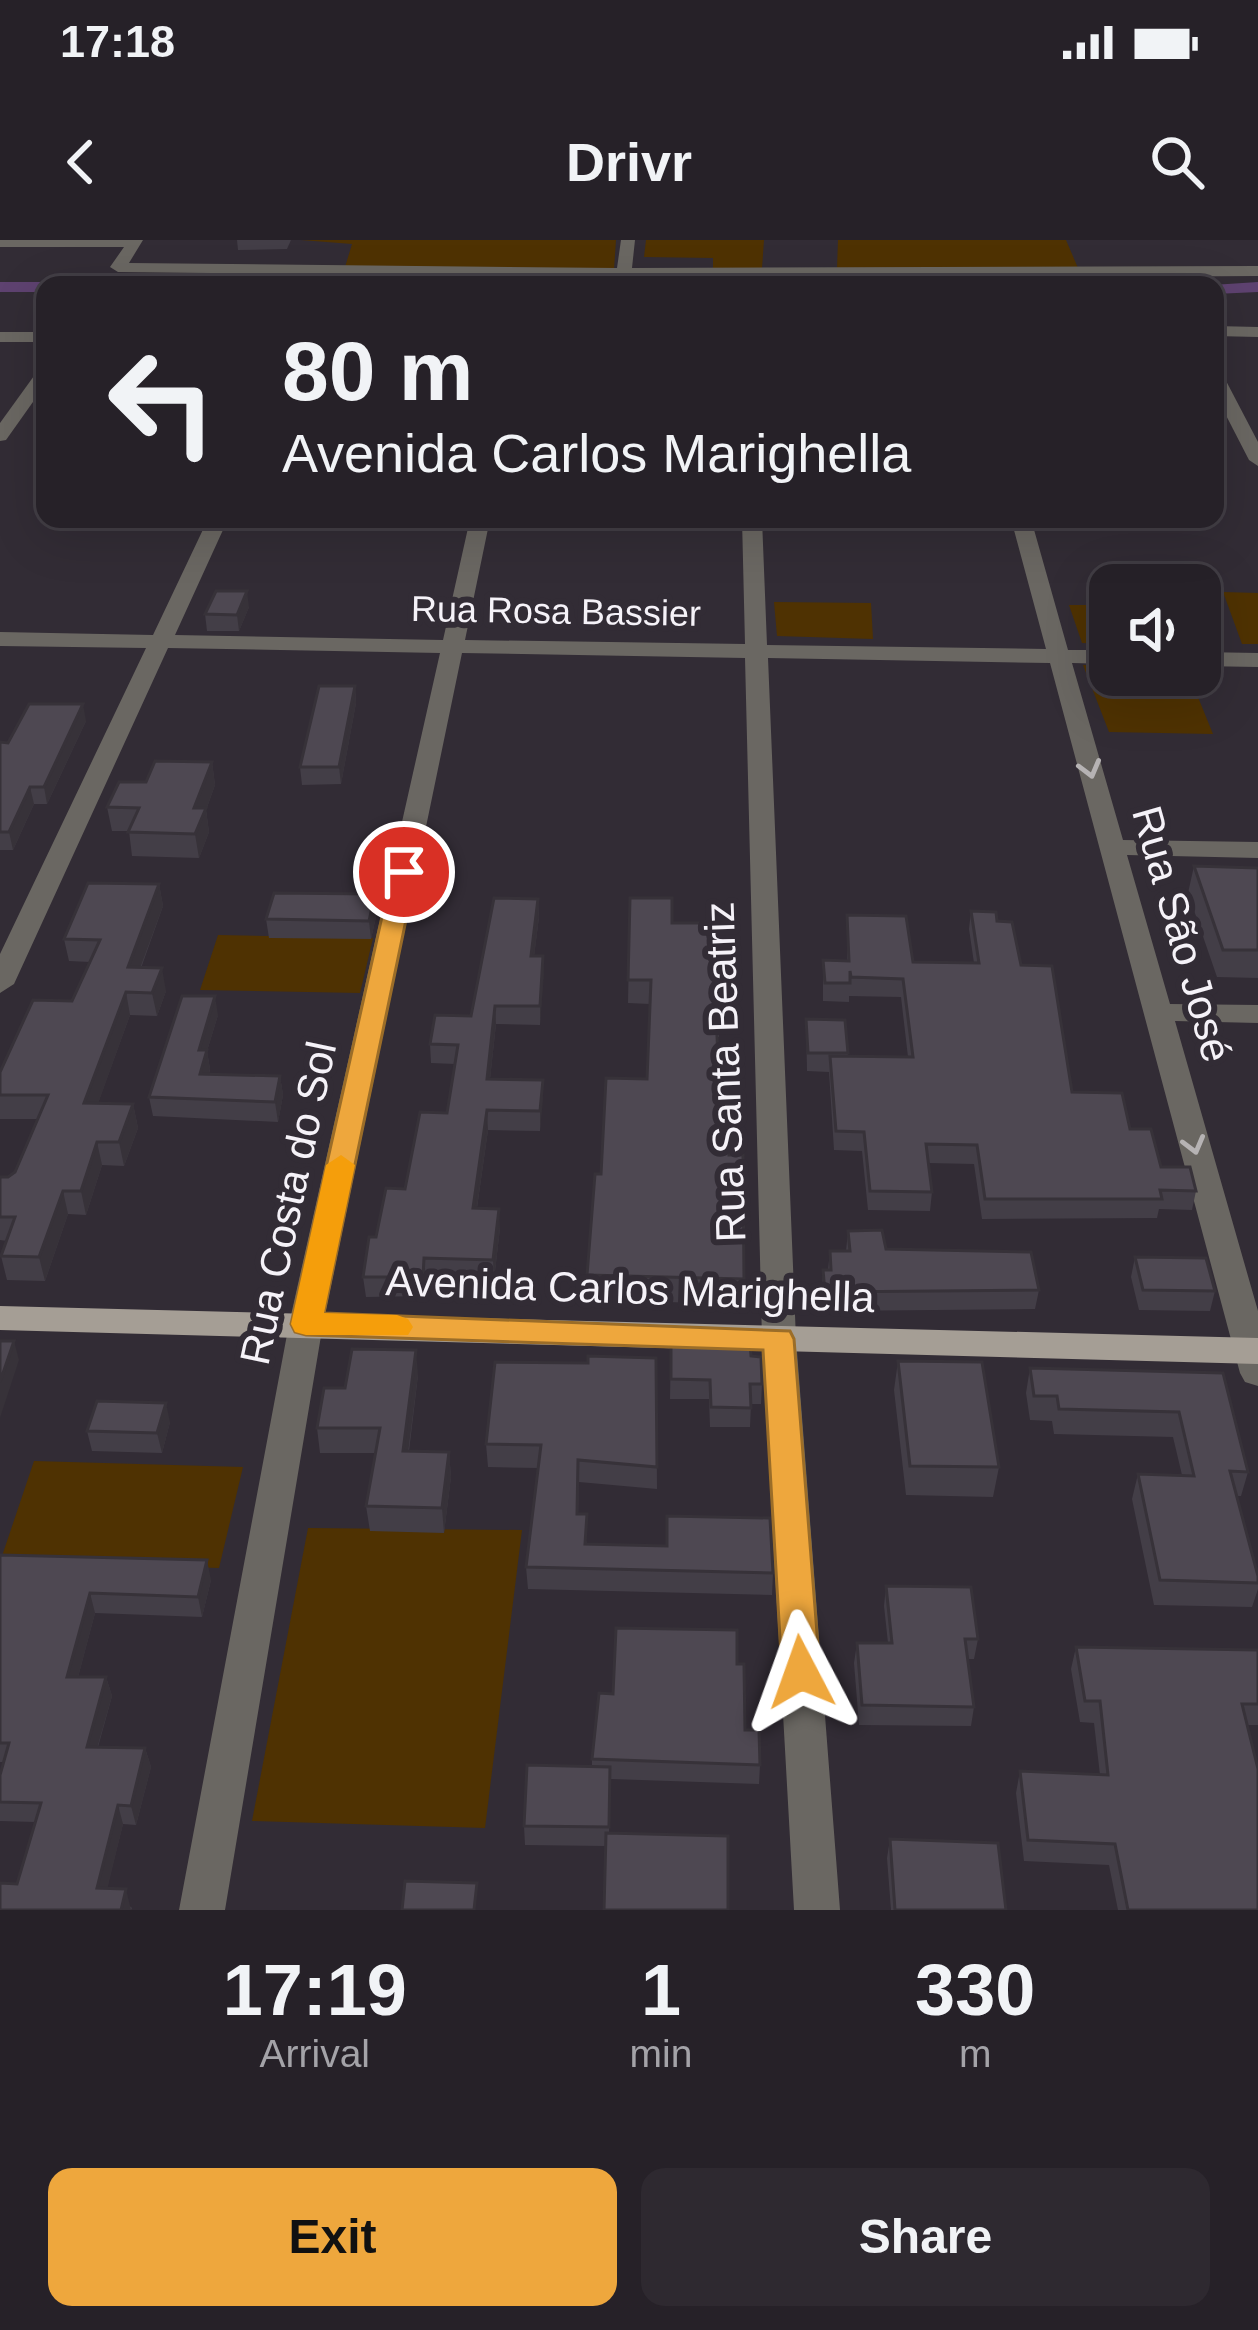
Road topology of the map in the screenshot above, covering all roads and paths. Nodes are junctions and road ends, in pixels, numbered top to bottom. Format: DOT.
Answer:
graph roads {
  1 [pos="628,240"];
  2 [pos="135,242"];
  3 [pos="0,243"];
  4 [pos="1258,271"];
  5 [pos="624,273"];
  6 [pos="1224,331"];
  7 [pos="1258,332"];
  8 [pos="0,337"];
  9 [pos="36,337"];
  10 [pos="36,386"];
  11 [pos="1224,394"];
  12 [pos="0,436"];
  13 [pos="1258,460"];
  14 [pos="214,528"];
  15 [pos="478,528"];
  16 [pos="752,528"];
  17 [pos="1023,528"];
  18 [pos="0,639"];
  19 [pos="164,641"];
  20 [pos="454,645"];
  21 [pos="757,650"];
  22 [pos="1059,656"];
  23 [pos="1089,657"];
  24 [pos="1221,659"];
  25 [pos="1258,660"];
  26 [pos="1110,847"];
  27 [pos="1258,850"];
  28 [pos="0,984"];
  29 [pos="1157,1012"];
  30 [pos="1258,1014"];
  31 [pos="0,1318"];
  32 [pos="306,1324"];
  33 [pos="778,1339"];
  34 [pos="1256,1358"];
  35 [pos="202,1910"];
  36 [pos="817,1910"];
  1 -- 5 [label="street"];
  2 -- 3 [label="street"];
  2 -- 5 [label="street"];
  4 -- 5 [label="street"];
  6 -- 7 [label="street"];
  8 -- 9 [label="street"];
  10 -- 12 [label="street"];
  11 -- 13 [label="street"];
  14 -- 19 [label="street"];
  15 -- 20 [label="street, Rua Costa do Sol"];
  16 -- 21 [label="street, Rua Santa Beatriz"];
  17 -- 22 [label="street, Rua São José"];
  18 -- 19 [label="street, Rua Rosa Bassier"];
  19 -- 20 [label="street, Rua Rosa Bassier"];
  19 -- 28 [label="street"];
  20 -- 21 [label="street, Rua Rosa Bassier"];
  20 -- 32 [label="street, Rua Costa do Sol"];
  21 -- 22 [label="street, Rua Rosa Bassier"];
  21 -- 33 [label="street, Rua Santa Beatriz"];
  22 -- 23 [label="street, Rua Rosa Bassier"];
  22 -- 26 [label="street, Rua São José, one-way"];
  24 -- 25 [label="street"];
  26 -- 27 [label="street"];
  26 -- 29 [label="street, Rua São José"];
  29 -- 30 [label="street"];
  29 -- 34 [label="street, Rua São José, one-way"];
  31 -- 32 [label="main road, Avenida Carlos Marighella"];
  32 -- 33 [label="main road, Avenida Carlos Marighella"];
  32 -- 35 [label="street, Rua Costa do Sol"];
  33 -- 34 [label="main road, Avenida Carlos Marighella"];
  33 -- 36 [label="street, Rua Santa Beatriz"];
}
